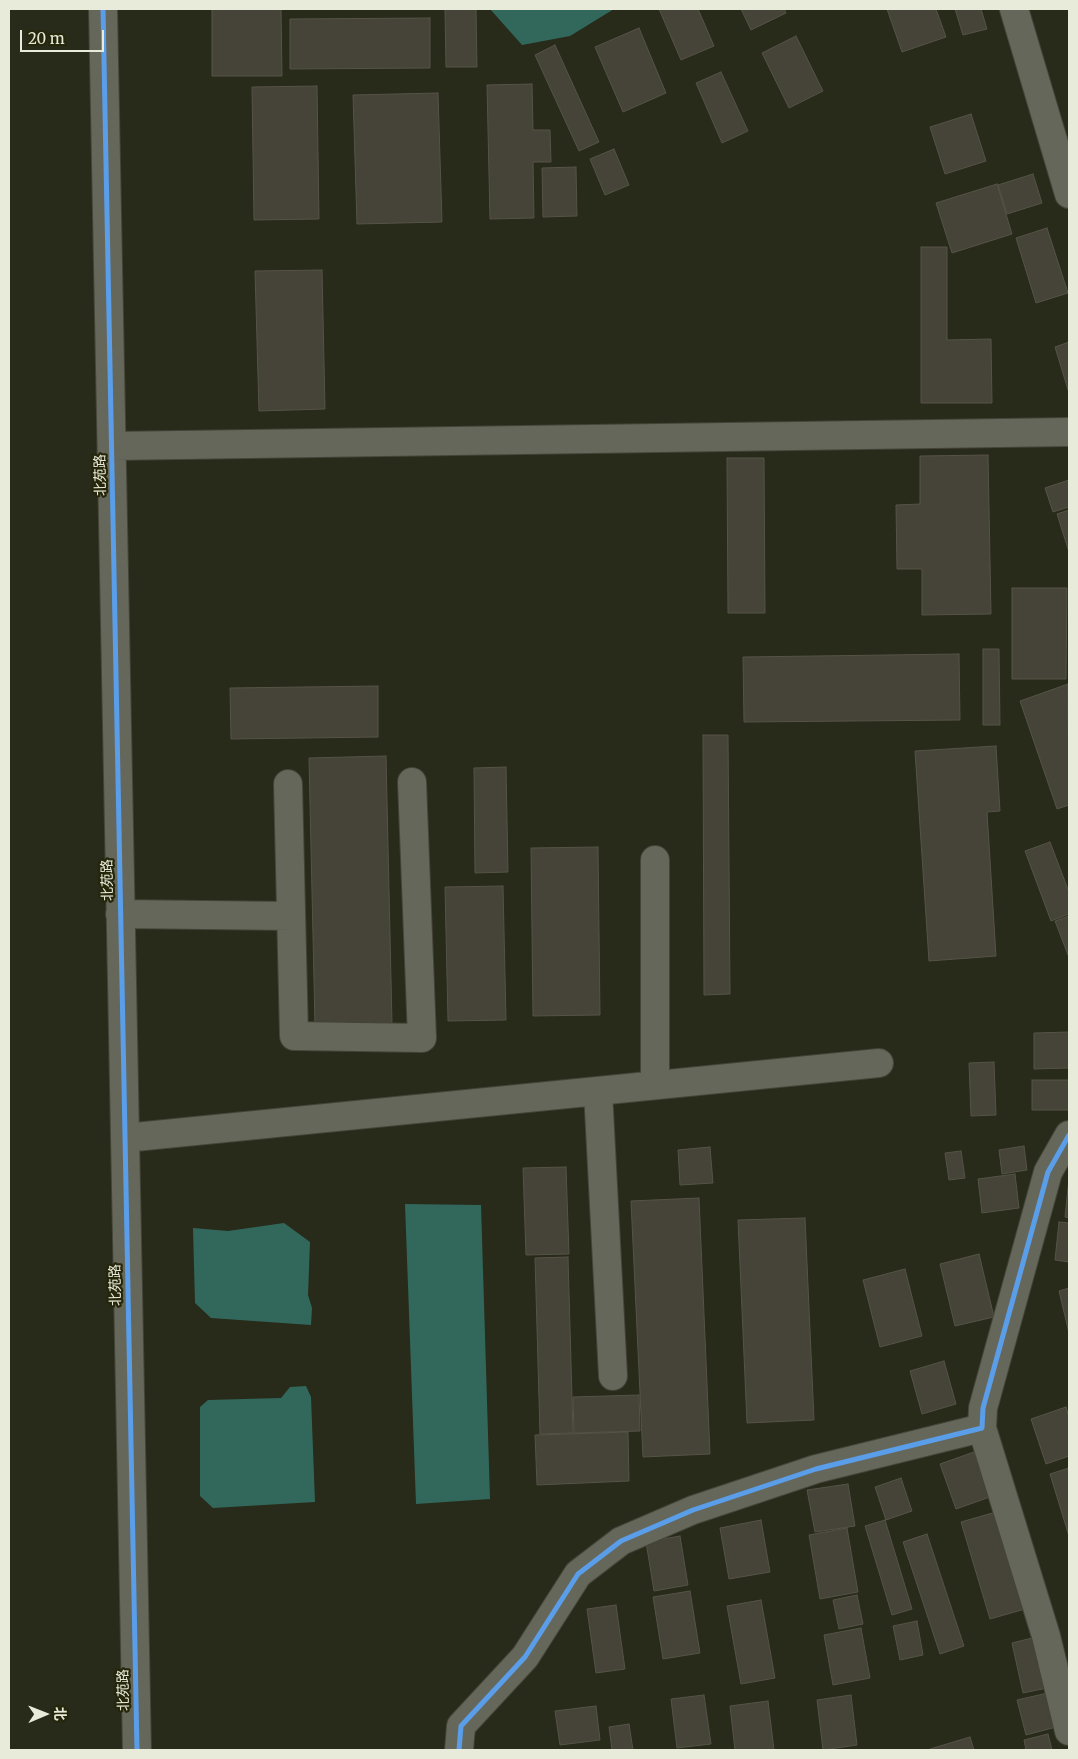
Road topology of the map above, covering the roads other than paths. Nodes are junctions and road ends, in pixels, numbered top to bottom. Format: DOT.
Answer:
graph roads {
  1 [pos="103,9"];
  2 [pos="1014,9"];
  3 [pos="1069,194"];
  4 [pos="1069,432"];
  5 [pos="112,446"];
  6 [pos="412,782"];
  7 [pos="288,784"];
  8 [pos="655,860"];
  9 [pos="120,914"];
  10 [pos="291,916"];
  11 [pos="879,1063"];
  12 [pos="655,1085"];
  13 [pos="598,1091"];
  14 [pos="1069,1135"];
  15 [pos="125,1138"];
  16 [pos="614,1376"];
  17 [pos="982,1428"];
  18 [pos="1069,1731"];
  19 [pos="137,1750"];
  20 [pos="459,1750"];
  1 -- 5 [label="street, 北苑路"];
  2 -- 3 [label="street"];
  4 -- 5 [label="street"];
  5 -- 9 [label="street, 北苑路"];
  6 -- 10 [label="street"];
  7 -- 10 [label="street"];
  8 -- 12 [label="street"];
  9 -- 10 [label="street"];
  9 -- 15 [label="street, 北苑路"];
  11 -- 12 [label="street"];
  12 -- 13 [label="street"];
  13 -- 15 [label="street"];
  13 -- 16 [label="street"];
  14 -- 17 [label="street"];
  15 -- 19 [label="street, 北苑路"];
  17 -- 18 [label="street"];
  17 -- 20 [label="street"];
}
